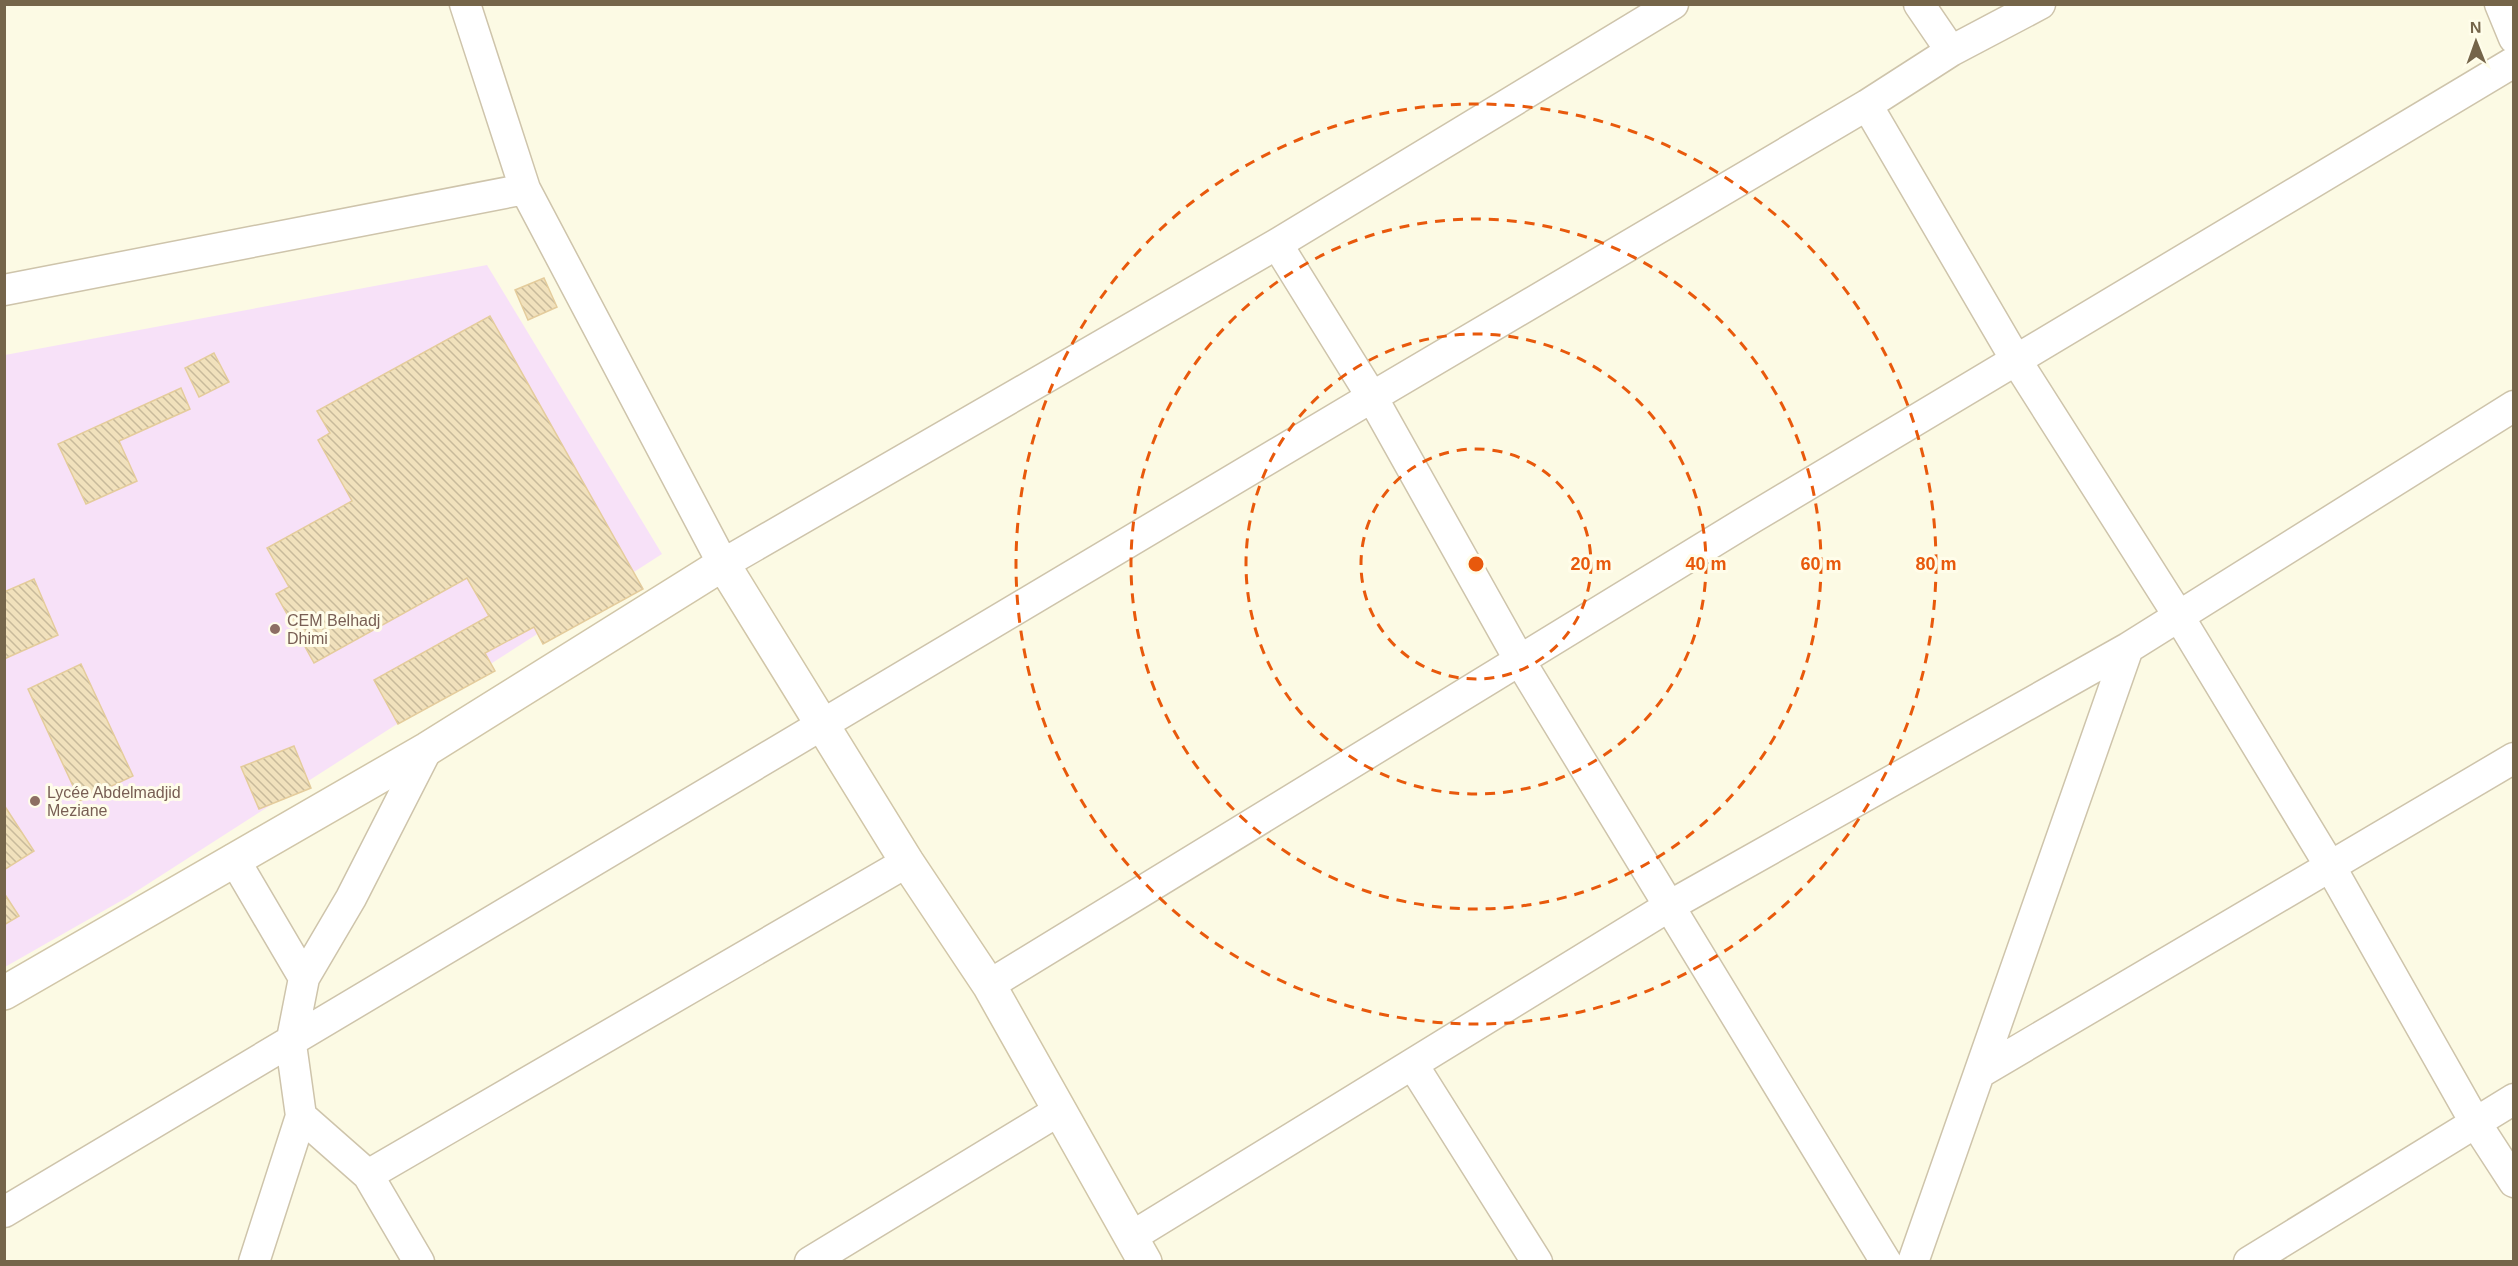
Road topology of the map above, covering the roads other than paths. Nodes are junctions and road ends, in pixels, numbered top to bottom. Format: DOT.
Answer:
graph roads {
  1 [pos="465,4"];
  2 [pos="1673,4"];
  3 [pos="1919,4"];
  4 [pos="2040,4"];
  5 [pos="2500,4"];
  6 [pos="2514,38"];
  7 [pos="1951,51"];
  8 [pos="2514,62"];
  9 [pos="1867,105"];
  10 [pos="525,189"];
  11 [pos="1277,244"];
  12 [pos="4,290"];
  13 [pos="2016,360"];
  14 [pos="1372,397"];
  15 [pos="2514,406"];
  16 [pos="723,564"];
  17 [pos="2178,615"];
  18 [pos="2128,648"];
  19 [pos="1520,661"];
  20 [pos="823,723"];
  21 [pos="428,750"];
  22 [pos="2514,758"];
  23 [pos="234,859"];
  24 [pos="907,862"];
  25 [pos="2330,866"];
  26 [pos="1671,905"];
  27 [pos="304,978"];
  28 [pos="989,985"];
  29 [pos="4,993"];
  30 [pos="291,1044"];
  31 [pos="1413,1065"];
  32 [pos="1981,1071"];
  33 [pos="2514,1099"];
  34 [pos="1060,1110"];
  35 [pos="301,1116"];
  36 [pos="2475,1122"];
  37 [pos="368,1175"];
  38 [pos="2514,1182"];
  39 [pos="4,1212"];
  40 [pos="1138,1249"];
  41 [pos="254,1262"];
  42 [pos="419,1262"];
  43 [pos="810,1262"];
  44 [pos="1537,1262"];
  45 [pos="1886,1262"];
  46 [pos="1913,1262"];
  47 [pos="2249,1262"];
  1 -- 10 [label="street"];
  2 -- 11 [label="street"];
  3 -- 7 [label="street"];
  4 -- 7 [label="street"];
  5 -- 6 [label="street"];
  7 -- 9 [label="street"];
  8 -- 13 [label="street"];
  9 -- 13 [label="street"];
  9 -- 14 [label="street"];
  10 -- 12 [label="street"];
  10 -- 16 [label="street"];
  11 -- 14 [label="street"];
  11 -- 16 [label="street"];
  13 -- 17 [label="street"];
  13 -- 19 [label="street"];
  14 -- 19 [label="street"];
  14 -- 20 [label="street"];
  15 -- 17 [label="street"];
  16 -- 20 [label="street"];
  16 -- 21 [label="street"];
  17 -- 18 [label="street"];
  17 -- 25 [label="street"];
  18 -- 26 [label="street"];
  18 -- 32 [label="street"];
  19 -- 26 [label="street"];
  19 -- 28 [label="street"];
  20 -- 24 [label="street"];
  20 -- 30 [label="street"];
  21 -- 23 [label="street"];
  21 -- 27 [label="street"];
  22 -- 25 [label="street"];
  23 -- 27 [label="street"];
  23 -- 29 [label="street"];
  24 -- 28 [label="street"];
  24 -- 37 [label="street"];
  25 -- 32 [label="street"];
  25 -- 36 [label="street"];
  26 -- 31 [label="street"];
  26 -- 45 [label="street"];
  27 -- 30 [label="street"];
  28 -- 34 [label="street"];
  30 -- 35 [label="street"];
  30 -- 39 [label="street"];
  31 -- 40 [label="street"];
  31 -- 44 [label="street"];
  32 -- 46 [label="street"];
  33 -- 36 [label="street"];
  34 -- 40 [label="street"];
  34 -- 43 [label="street"];
  35 -- 37 [label="street"];
  35 -- 41 [label="street"];
  36 -- 38 [label="street"];
  36 -- 47 [label="street"];
  37 -- 42 [label="street"];
}
